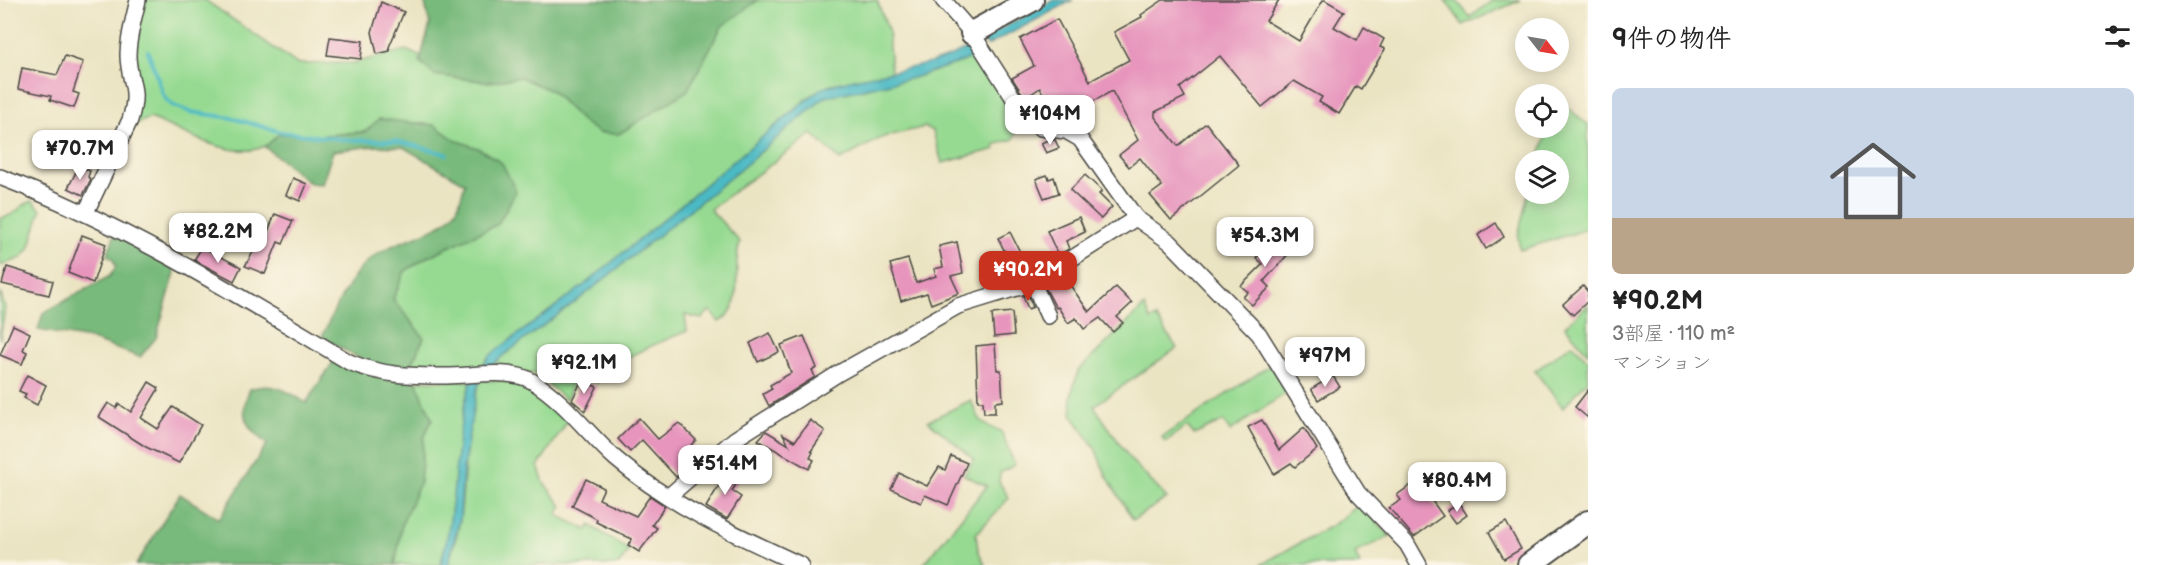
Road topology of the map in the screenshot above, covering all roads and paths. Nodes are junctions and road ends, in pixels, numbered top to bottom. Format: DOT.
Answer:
graph roads {
  1 [pos="138,0"];
  2 [pos="943,0"];
  3 [pos="1032,0"];
  4 [pos="972,33"];
  5 [pos="0,177"];
  6 [pos="86,212"];
  7 [pos="1137,218"];
  8 [pos="1033,283"];
  9 [pos="1048,316"];
  10 [pos="669,496"];
  11 [pos="1588,522"];
  12 [pos="801,565"];
  13 [pos="1419,565"];
  14 [pos="1529,565"];
  1 -- 6 [label="street"];
  2 -- 4 [label="street"];
  3 -- 4 [label="street"];
  4 -- 7 [label="street"];
  5 -- 6 [label="street"];
  6 -- 10 [label="street"];
  7 -- 8 [label="street"];
  7 -- 13 [label="street"];
  8 -- 9 [label="street"];
  8 -- 10 [label="street"];
  10 -- 12 [label="street"];
  11 -- 14 [label="street"];
}
